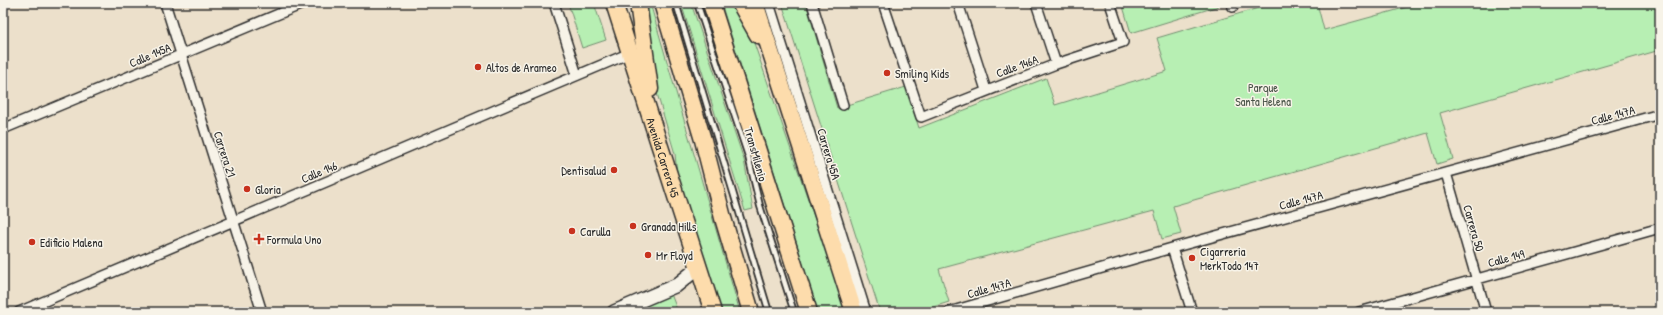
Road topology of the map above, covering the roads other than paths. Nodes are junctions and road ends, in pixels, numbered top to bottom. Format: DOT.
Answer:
graph roads {
  1 [pos="165,3"];
  2 [pos="305,3"];
  3 [pos="554,3"];
  4 [pos="614,3"];
  5 [pos="638,3"];
  6 [pos="662,3"];
  7 [pos="676,3"];
  8 [pos="697,3"];
  9 [pos="711,3"];
  10 [pos="740,3"];
  11 [pos="755,3"];
  12 [pos="769,3"];
  13 [pos="812,3"];
  14 [pos="883,3"];
  15 [pos="958,3"];
  16 [pos="1036,3"];
  17 [pos="1110,3"];
  18 [pos="630,53"];
  19 [pos="181,55"];
  20 [pos="774,64"];
  21 [pos="1056,64"];
  22 [pos="576,75"];
  23 [pos="986,90"];
  24 [pos="842,105"];
  25 [pos="1660,114"];
  26 [pos="3,129"];
  27 [pos="657,136"];
  28 [pos="1446,173"];
  29 [pos="234,221"];
  30 [pos="1660,228"];
  31 [pos="1172,248"];
  32 [pos="699,267"];
  33 [pos="1476,279"];
  34 [pos="1660,310"];
  35 [pos="18,312"];
  36 [pos="262,312"];
  37 [pos="614,312"];
  38 [pos="713,312"];
  39 [pos="751,312"];
  40 [pos="769,312"];
  41 [pos="794,312"];
  42 [pos="809,312"];
  43 [pos="854,312"];
  44 [pos="866,312"];
  45 [pos="949,312"];
  46 [pos="1192,312"];
  47 [pos="1358,312"];
  48 [pos="1486,312"];
  49 [pos="1655,312"];
  1 -- 19 [label="street, Carrera 21"];
  2 -- 19 [label="street, Calle 145A"];
  3 -- 22 [label="street"];
  4 -- 18 [label="highway, Avenida Carrera 45"];
  5 -- 27 [label="highway"];
  6 -- 39 [label="highway"];
  7 -- 40 [label="lane"];
  8 -- 41 [label="lane, TransMilenio"];
  9 -- 42 [label="highway"];
  10 -- 20 [label="highway"];
  11 -- 20 [label="highway"];
  12 -- 44 [label="street, Carrera 45A"];
  13 -- 24 [label="street"];
  14 -- 23 [label="street, Calle 146A"];
  15 -- 23 [label="street"];
  16 -- 21 [label="street"];
  17 -- 21 [label="street, Calle 146A"];
  18 -- 22 [label="street, Calle 146"];
  18 -- 27 [label="highway, Avenida Carrera 45"];
  19 -- 26 [label="street, Calle 145A"];
  19 -- 29 [label="street, Carrera 21"];
  20 -- 43 [label="highway"];
  21 -- 23 [label="street, Calle 146A"];
  22 -- 29 [label="street, Calle 146"];
  25 -- 28 [label="street, Calle 147A"];
  27 -- 32 [label="highway, Avenida Carrera 45"];
  28 -- 31 [label="street, Calle 147A"];
  28 -- 33 [label="street, Carrera 50"];
  29 -- 35 [label="street, Calle 146"];
  29 -- 36 [label="street, Carrera 21"];
  30 -- 33 [label="street, Calle 149"];
  31 -- 45 [label="street, Calle 147A"];
  31 -- 46 [label="street"];
  32 -- 37 [label="main road"];
  32 -- 38 [label="highway, Avenida Carrera 45"];
  33 -- 47 [label="street, Calle 149"];
  33 -- 48 [label="street, Carrera 50"];
  34 -- 49 [label="street"];
}
